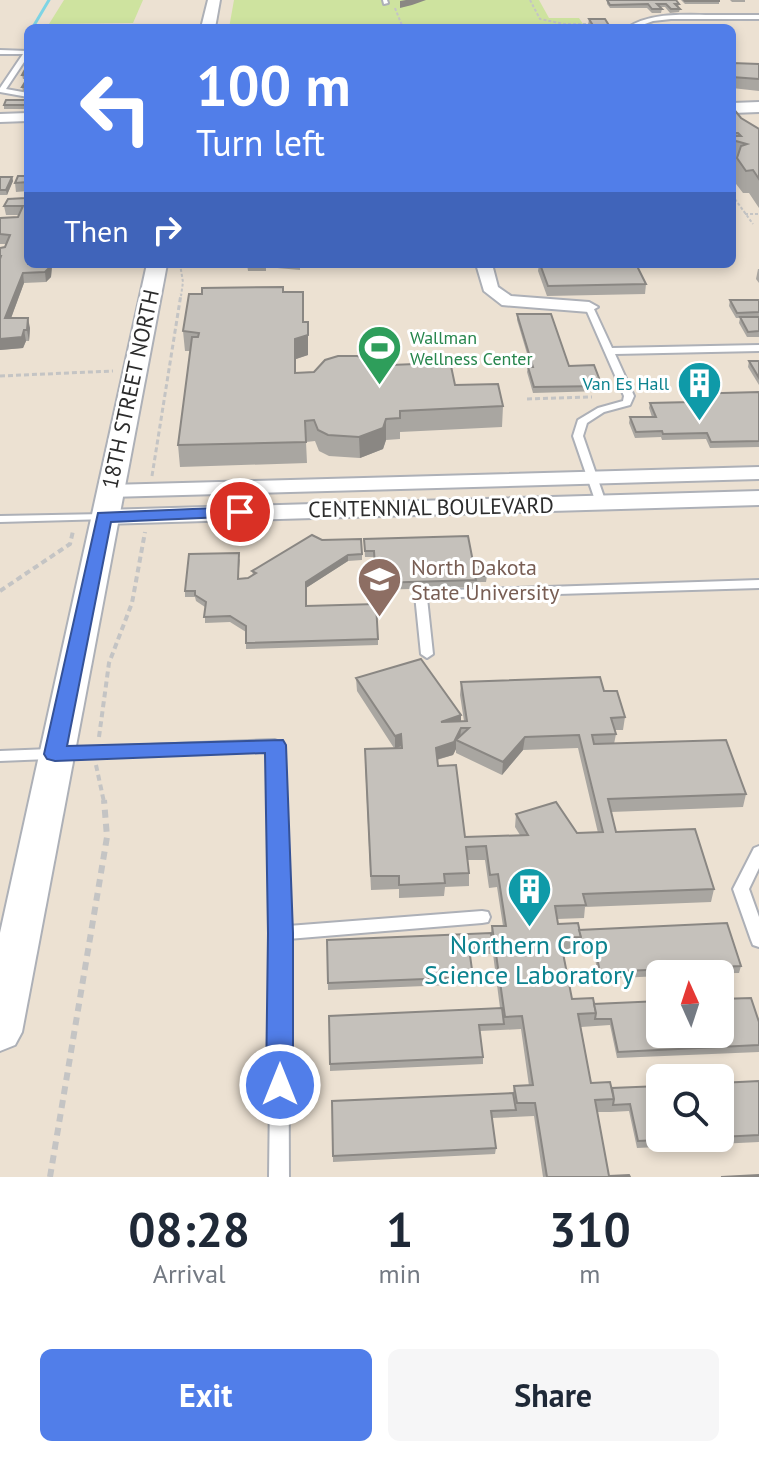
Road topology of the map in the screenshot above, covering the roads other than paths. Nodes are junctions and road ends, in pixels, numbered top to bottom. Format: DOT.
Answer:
graph roads {
  1 [pos="214,0"];
  2 [pos="759,17"];
  3 [pos="209,24"];
  4 [pos="634,24"];
  5 [pos="0,52"];
  6 [pos="24,53"];
  7 [pos="24,57"];
  8 [pos="1,90"];
  9 [pos="24,94"];
  10 [pos="759,107"];
  11 [pos="736,108"];
  12 [pos="24,117"];
  13 [pos="0,118"];
  14 [pos="156,268"];
  15 [pos="485,268"];
  16 [pos="589,307"];
  17 [pos="759,348"];
  18 [pos="609,351"];
  19 [pos="759,473"];
  20 [pos="593,479"];
  21 [pos="759,498"];
  22 [pos="601,503"];
  23 [pos="96,509"];
  24 [pos="0,519"];
  25 [pos="759,584"];
  26 [pos="427,654"];
  27 [pos="55,754"];
  28 [pos="0,756"];
  29 [pos="759,852"];
  30 [pos="754,876"];
  31 [pos="482,917"];
  32 [pos="280,933"];
  33 [pos="759,940"];
  34 [pos="0,1032"];
  35 [pos="279,1177"];
  1 -- 3 [label="street"];
  2 -- 4 [label="lane"];
  5 -- 6 [label="lane"];
  7 -- 8 [label="lane"];
  8 -- 9 [label="lane"];
  10 -- 11 [label="street"];
  12 -- 13 [label="street"];
  14 -- 23 [label="street, 18TH STREET NORTH"];
  15 -- 16 [label="street"];
  16 -- 18 [label="lane"];
  17 -- 18 [label="lane"];
  18 -- 20 [label="lane"];
  19 -- 20 [label="street, CENTENNIAL BOULEVARD"];
  20 -- 22 [label="lane"];
  20 -- 23 [label="street, CENTENNIAL BOULEVARD"];
  21 -- 22 [label="street, CENTENNIAL BOULEVARD"];
  22 -- 23 [label="street, CENTENNIAL BOULEVARD"];
  23 -- 24 [label="lane"];
  23 -- 27 [label="street, 18TH STREET NORTH"];
  25 -- 26 [label="lane"];
  27 -- 28 [label="lane"];
  27 -- 32 [label="lane"];
  27 -- 34 [label="street, 18TH STREET NORTH"];
  29 -- 30 [label="lane"];
  30 -- 33 [label="lane"];
  31 -- 32 [label="lane"];
  32 -- 35 [label="lane"];
}
